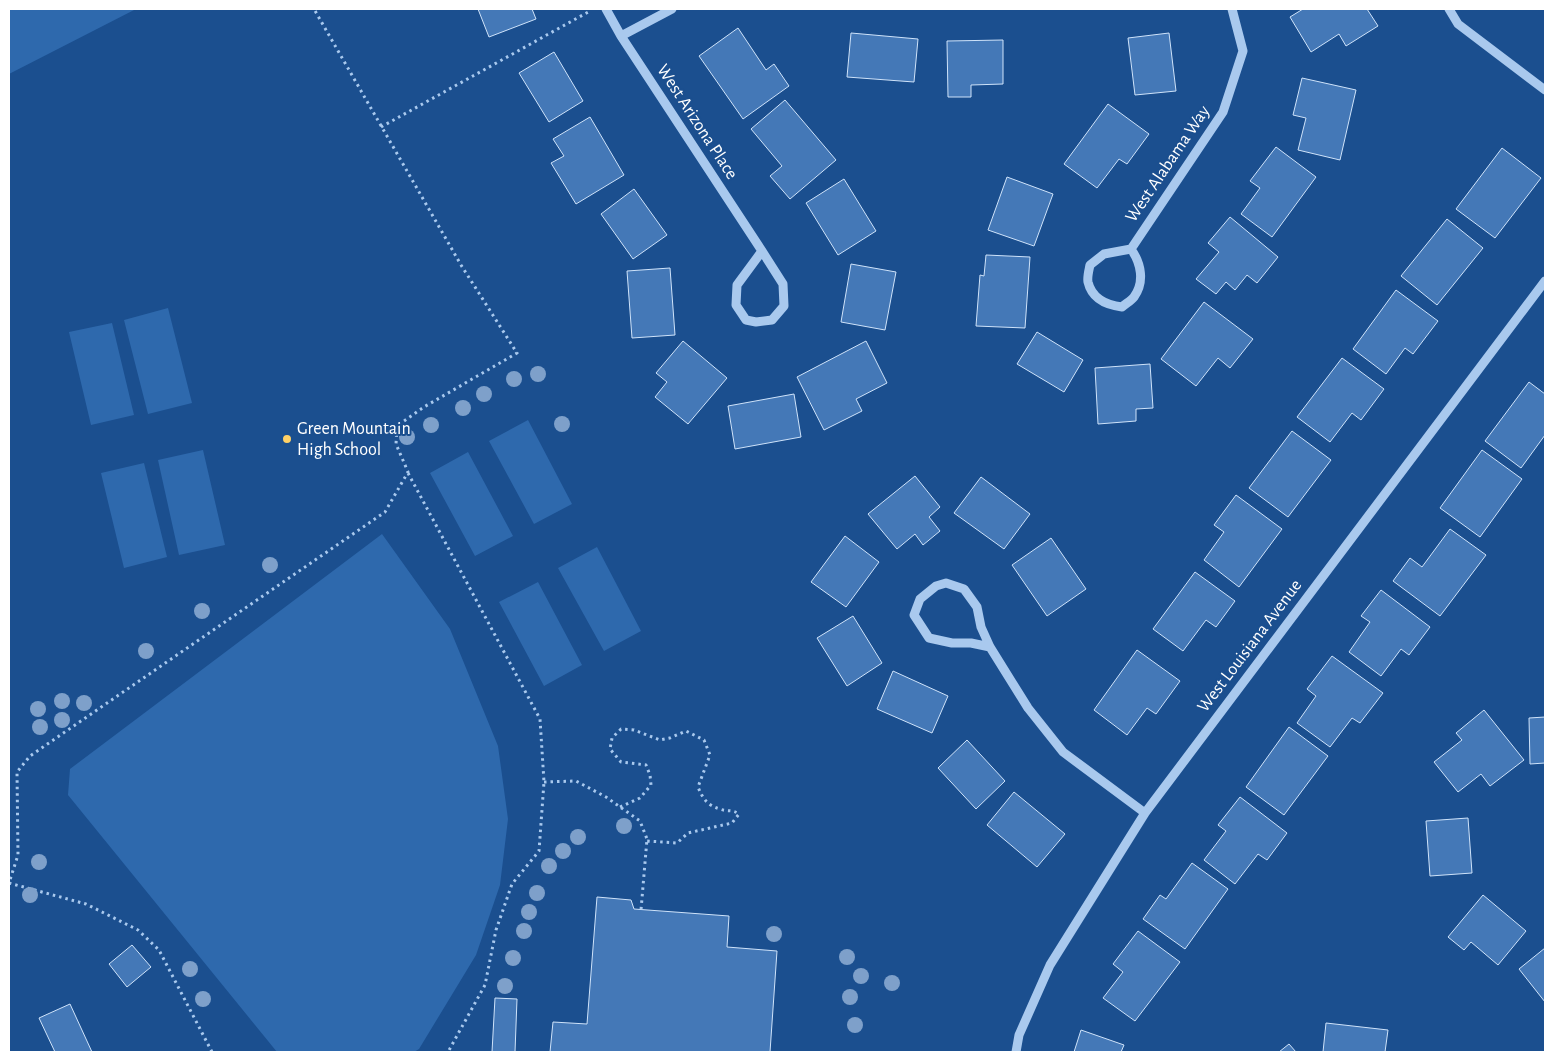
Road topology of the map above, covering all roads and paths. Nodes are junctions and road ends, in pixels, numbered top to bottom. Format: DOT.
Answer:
graph roads {
  1 [pos="314,9"];
  2 [pos="594,9"];
  3 [pos="606,9"];
  4 [pos="672,9"];
  5 [pos="1232,9"];
  6 [pos="1449,9"];
  7 [pos="621,36"];
  8 [pos="1545,90"];
  9 [pos="381,128"];
  10 [pos="1131,249"];
  11 [pos="762,252"];
  12 [pos="1545,281"];
  13 [pos="408,472"];
  14 [pos="990,647"];
  15 [pos="544,782"];
  16 [pos="620,807"];
  17 [pos="1145,813"];
  18 [pos="647,841"];
  19 [pos="642,910"];
  20 [pos="212,1052"];
  21 [pos="448,1052"];
  22 [pos="1016,1052"];
  1 -- 9 [label="path"];
  2 -- 9 [label="path"];
  3 -- 7 [label="street, West Arizona Place"];
  4 -- 7 [label="street"];
  5 -- 10 [label="street, West Alabama Way"];
  6 -- 8 [label="street"];
  7 -- 11 [label="street, West Arizona Place"];
  9 -- 13 [label="path"];
  10 -- 10 [label="street, West Alabama Way"];
  11 -- 11 [label="street, West Arizona Place"];
  12 -- 17 [label="street, West Louisiana Avenue"];
  13 -- 15 [label="path"];
  13 -- 20 [label="path"];
  14 -- 14 [label="street"];
  14 -- 17 [label="street"];
  15 -- 16 [label="path"];
  15 -- 21 [label="path"];
  16 -- 18 [label="path"];
  16 -- 18 [label="path"];
  17 -- 22 [label="street, West Louisiana Avenue"];
  18 -- 19 [label="path"];
}
